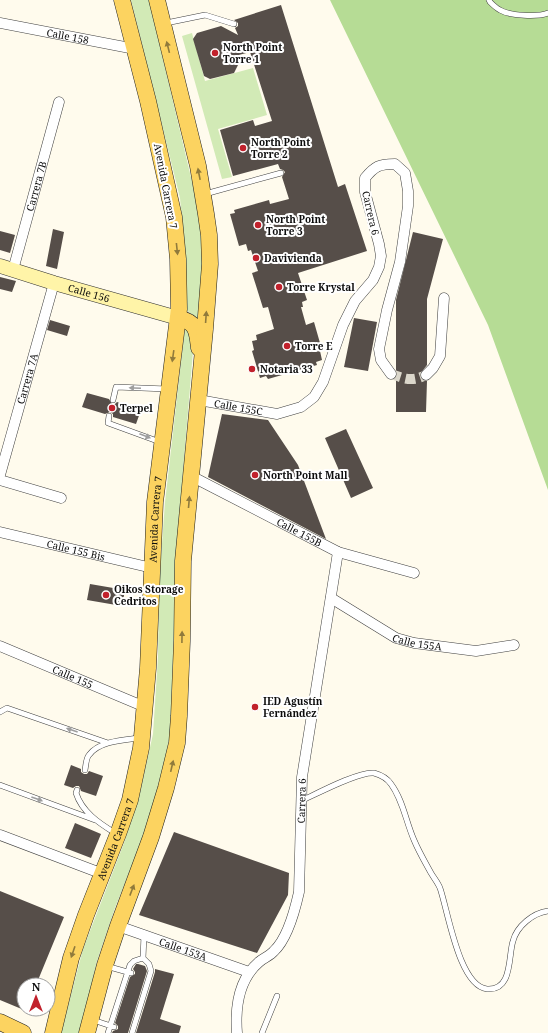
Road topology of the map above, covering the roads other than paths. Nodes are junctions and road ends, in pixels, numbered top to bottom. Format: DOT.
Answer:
graph roads {
  1 [pos="122,0"];
  2 [pos="157,0"];
  3 [pos="489,0"];
  4 [pos="548,12"];
  5 [pos="0,22"];
  6 [pos="163,24"];
  7 [pos="234,24"];
  8 [pos="135,50"];
  9 [pos="59,102"];
  10 [pos="281,172"];
  11 [pos="203,194"];
  12 [pos="6,268"];
  13 [pos="54,283"];
  14 [pos="444,298"];
  15 [pos="178,318"];
  16 [pos="391,374"];
  17 [pos="426,375"];
  18 [pos="200,380"];
  19 [pos="168,389"];
  20 [pos="113,400"];
  21 [pos="199,400"];
  22 [pos="277,414"];
  23 [pos="109,416"];
  24 [pos="163,444"];
  25 [pos="0,475"];
  26 [pos="191,476"];
  27 [pos="0,480"];
  28 [pos="61,498"];
  29 [pos="0,532"];
  30 [pos="338,552"];
  31 [pos="152,568"];
  32 [pos="414,573"];
  33 [pos="331,598"];
  34 [pos="514,645"];
  35 [pos="0,646"];
  36 [pos="145,707"];
  37 [pos="0,712"];
  38 [pos="142,737"];
  39 [pos="108,743"];
  40 [pos="84,770"];
  41 [pos="0,785"];
  42 [pos="77,790"];
  43 [pos="300,801"];
  44 [pos="95,820"];
  45 [pos="0,834"];
  46 [pos="118,834"];
  47 [pos="103,874"];
  48 [pos="548,911"];
  49 [pos="118,926"];
  50 [pos="144,935"];
  51 [pos="143,958"];
  52 [pos="106,965"];
  53 [pos="249,972"];
  54 [pos="130,973"];
  55 [pos="276,996"];
  56 [pos="0,1022"];
  57 [pos="89,1026"];
  58 [pos="112,1026"];
  59 [pos="131,1032"];
  60 [pos="24,1033"];
  61 [pos="53,1033"];
  62 [pos="108,1033"];
  63 [pos="237,1033"];
  64 [pos="262,1033"];
  1 -- 8 [label="main road, Avenida Carrera 7"];
  2 -- 6 [label="main road"];
  3 -- 4 [label="lane"];
  5 -- 8 [label="street, Calle 158"];
  6 -- 7 [label="lane"];
  11 -- 6 [label="main road, one-way"];
  8 -- 15 [label="main road, Avenida Carrera 7, one-way"];
  9 -- 12 [label="street, Carrera 7B"];
  10 -- 11 [label="lane"];
  18 -- 11 [label="main road, one-way"];
  12 -- 13 [label="street, Calle 156"];
  13 -- 15 [label="street, Calle 156"];
  13 -- 25 [label="street, Carrera 7A"];
  14 -- 17 [label="street"];
  15 -- 18 [label="main road"];
  15 -- 19 [label="main road, Avenida Carrera 7, one-way"];
  16 -- 22 [label="street, Carrera 6"];
  18 -- 21 [label="main road"];
  19 -- 20 [label="lane, one-way"];
  19 -- 24 [label="main road, Avenida Carrera 7"];
  21 -- 22 [label="street, Calle 155C"];
  21 -- 26 [label="main road"];
  23 -- 24 [label="lane, one-way"];
  24 -- 31 [label="main road, Avenida Carrera 7"];
  26 -- 30 [label="street, Calle 155B"];
  49 -- 26 [label="main road, one-way"];
  27 -- 28 [label="street"];
  29 -- 31 [label="street, Calle 155 Bis"];
  30 -- 32 [label="street, Calle 155B"];
  30 -- 33 [label="street, Carrera 6"];
  31 -- 36 [label="main road, Avenida Carrera 7"];
  33 -- 34 [label="street, Calle 155A"];
  33 -- 43 [label="street, Carrera 6"];
  35 -- 36 [label="street, Calle 155"];
  36 -- 38 [label="main road, Avenida Carrera 7"];
  39 -- 37 [label="lane, one-way"];
  38 -- 39 [label="lane"];
  38 -- 46 [label="main road, Avenida Carrera 7"];
  39 -- 40 [label="lane"];
  41 -- 44 [label="lane, one-way"];
  42 -- 44 [label="lane"];
  43 -- 48 [label="lane"];
  43 -- 53 [label="street, Carrera 6"];
  44 -- 46 [label="lane"];
  45 -- 47 [label="street"];
  46 -- 47 [label="main road, Avenida Carrera 7"];
  47 -- 61 [label="main road, Avenida Carrera 7, one-way"];
  49 -- 50 [label="street, Calle 153A"];
  49 -- 52 [label="main road"];
  50 -- 51 [label="lane"];
  50 -- 53 [label="street, Calle 153A"];
  51 -- 54 [label="lane"];
  51 -- 59 [label="lane"];
  52 -- 54 [label="lane"];
  52 -- 57 [label="main road"];
  53 -- 63 [label="street, Carrera 6"];
  54 -- 58 [label="lane"];
  55 -- 64 [label="lane"];
  56 -- 60 [label="main road"];
  57 -- 58 [label="lane"];
  58 -- 62 [label="lane"];
}
